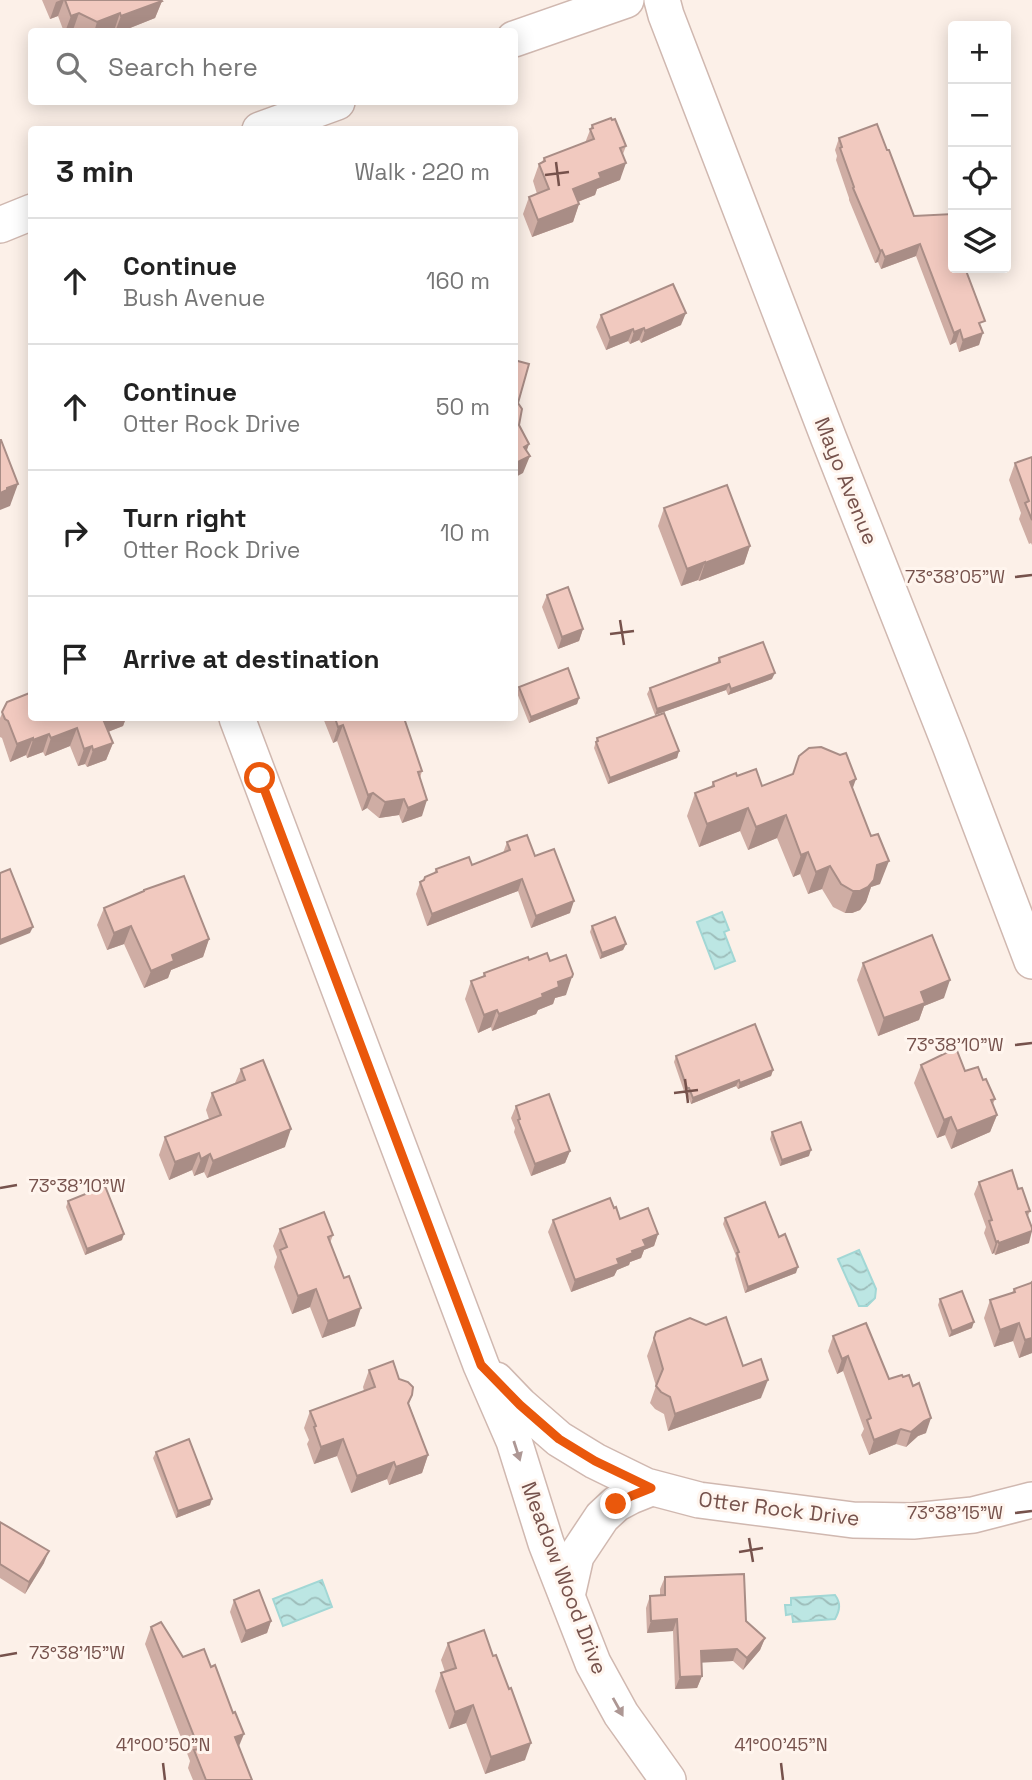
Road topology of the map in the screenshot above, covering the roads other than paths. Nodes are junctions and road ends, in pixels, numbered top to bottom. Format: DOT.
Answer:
graph roads {
  1 [pos="626,0"];
  2 [pos="662,0"];
  3 [pos="518,38"];
  4 [pos="329,105"];
  5 [pos="271,126"];
  6 [pos="28,214"];
  7 [pos="0,225"];
  8 [pos="238,721"];
  9 [pos="1032,961"];
  10 [pos="481,1365"];
  11 [pos="651,1488"];
  12 [pos="1032,1500"];
  13 [pos="566,1596"];
  14 [pos="668,1780"];
  1 -- 3 [label="street"];
  2 -- 9 [label="street, Mayo Avenue"];
  4 -- 5 [label="street"];
  6 -- 7 [label="street"];
  8 -- 10 [label="street, Meadow Wood Drive"];
  10 -- 11 [label="street, Otter Rock Drive"];
  10 -- 13 [label="street, Meadow Wood Drive, one-way"];
  11 -- 12 [label="street, Otter Rock Drive"];
  11 -- 13 [label="street"];
  13 -- 14 [label="street, Meadow Wood Drive, one-way"];
}
